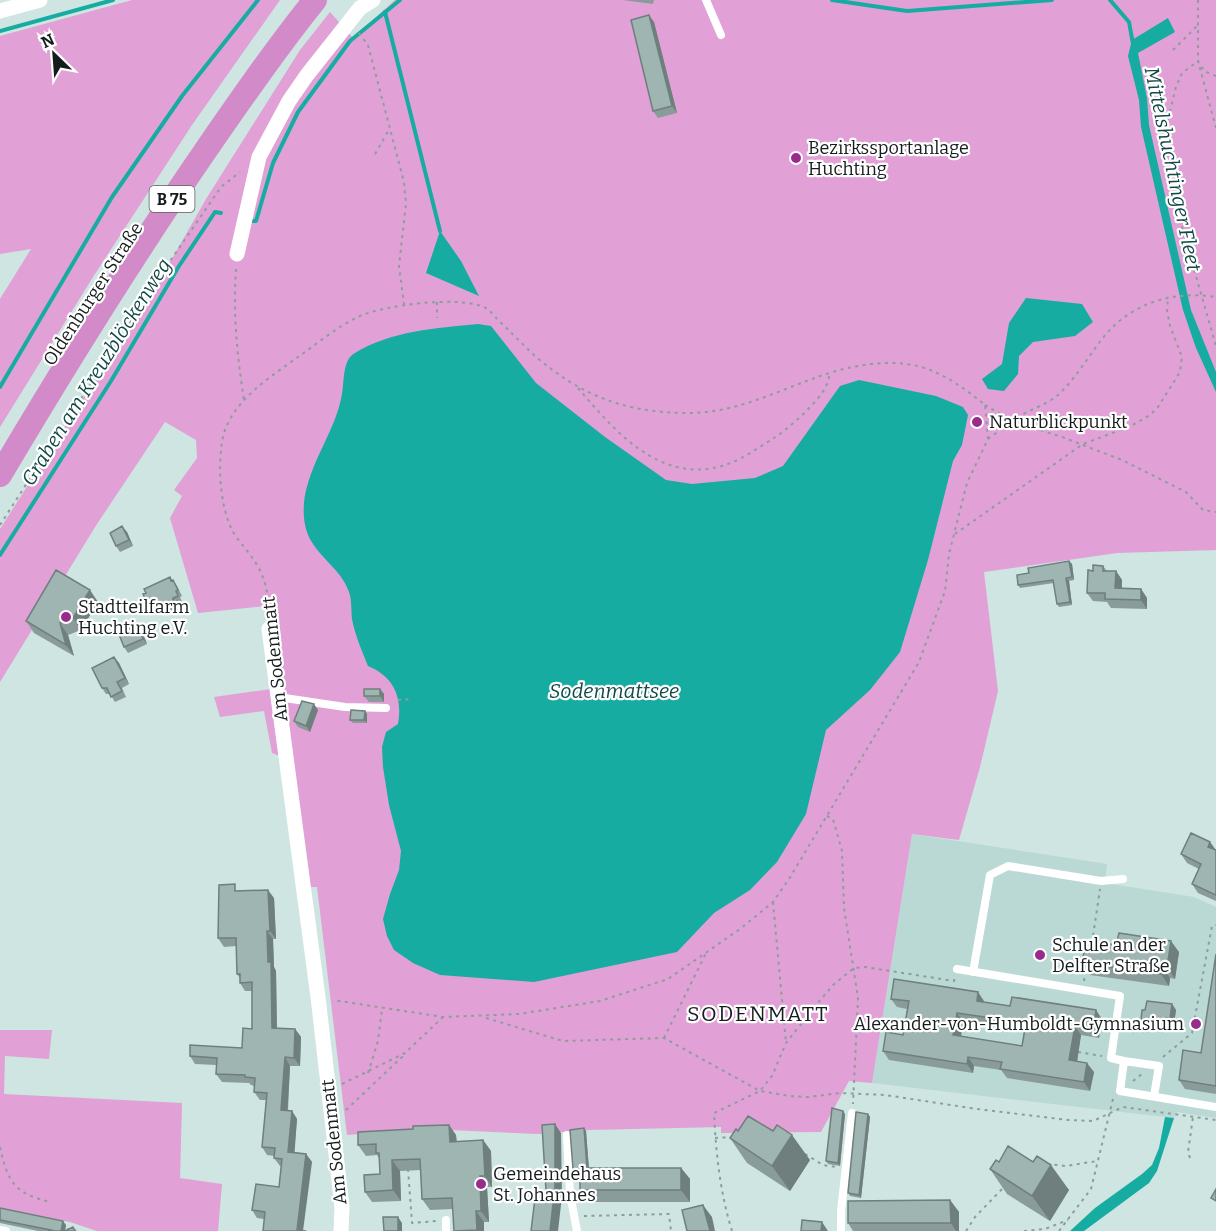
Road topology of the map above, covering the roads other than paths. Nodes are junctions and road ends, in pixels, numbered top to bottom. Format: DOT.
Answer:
graph roads {
  1 [pos="40,0"];
  2 [pos="297,0"];
  3 [pos="315,0"];
  4 [pos="706,0"];
  5 [pos="361,3"];
  6 [pos="0,11"];
  7 [pos="721,35"];
  8 [pos="237,254"];
  9 [pos="0,445"];
  10 [pos="0,475"];
  11 [pos="269,629"];
  12 [pos="278,697"];
  13 [pos="386,708"];
  14 [pos="1123,879"];
  15 [pos="957,969"];
  16 [pos="973,972"];
  17 [pos="1124,1061"];
  18 [pos="1154,1096"];
  19 [pos="1216,1107"];
  20 [pos="852,1113"];
  21 [pos="567,1135"];
  22 [pos="446,1220"];
  23 [pos="0,1230"];
  24 [pos="6,1231"];
  25 [pos="341,1231"];
  26 [pos="446,1231"];
  27 [pos="577,1231"];
  28 [pos="841,1231"];
  1 -- 6 [label="street"];
  2 -- 9 [label="highway, Oldenburger Straße / B 75"];
  3 -- 10 [label="highway, B 75"];
  4 -- 7 [label="lane"];
  5 -- 8 [label="street"];
  11 -- 12 [label="street, Am Sodenmatt"];
  12 -- 13 [label="lane"];
  12 -- 25 [label="street, Am Sodenmatt"];
  14 -- 16 [label="lane"];
  15 -- 16 [label="lane"];
  16 -- 17 [label="lane"];
  17 -- 18 [label="lane"];
  17 -- 18 [label="lane"];
  18 -- 19 [label="lane"];
  20 -- 28 [label="lane"];
  21 -- 27 [label="lane"];
  22 -- 26 [label="lane"];
  23 -- 24 [label="lane"];
}
